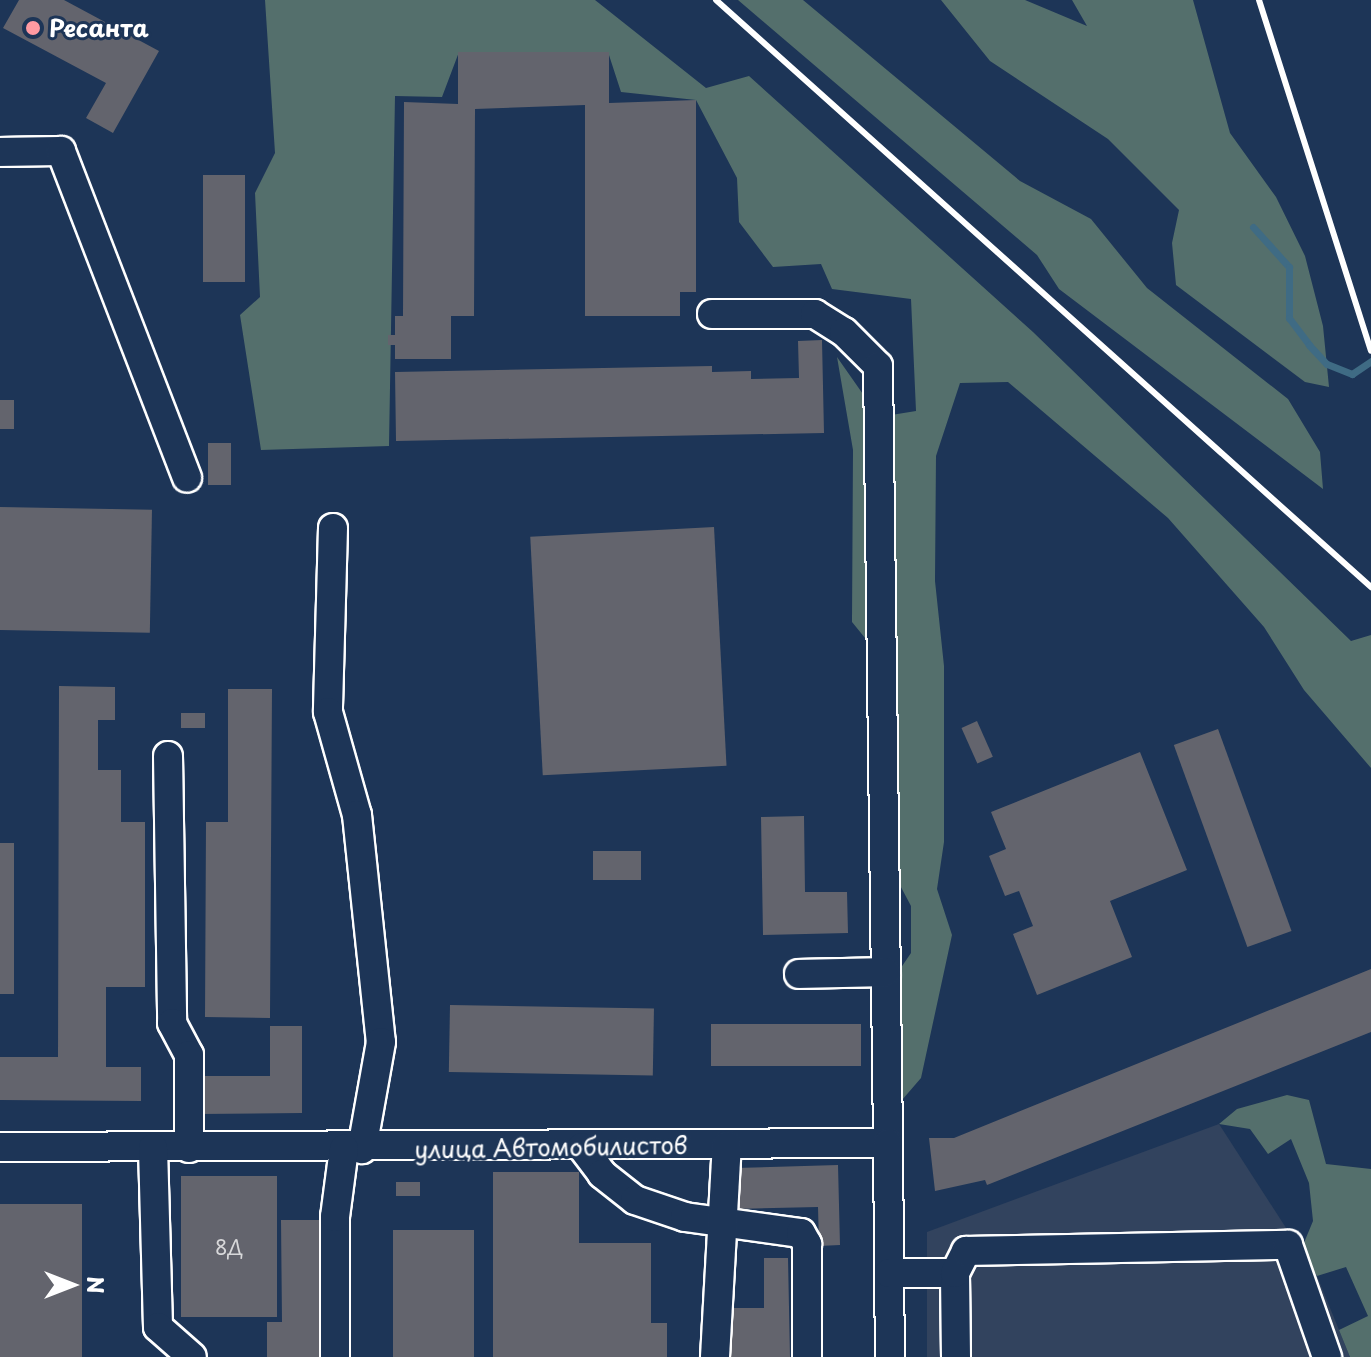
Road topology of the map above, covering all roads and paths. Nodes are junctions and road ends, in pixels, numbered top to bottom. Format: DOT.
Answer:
graph roads {
  1 [pos="0,152"];
  2 [pos="712,314"];
  3 [pos="187,478"];
  4 [pos="333,528"];
  5 [pos="168,756"];
  6 [pos="886,972"];
  7 [pos="799,974"];
  8 [pos="888,1143"];
  9 [pos="727,1145"];
  10 [pos="0,1147"];
  11 [pos="582,1147"];
  12 [pos="153,1148"];
  13 [pos="189,1148"];
  14 [pos="353,1149"];
  15 [pos="724,1223"];
  16 [pos="889,1273"];
  17 [pos="955,1273"];
  18 [pos="192,1357"];
  19 [pos="335,1357"];
  20 [pos="715,1357"];
  21 [pos="807,1357"];
  22 [pos="890,1357"];
  23 [pos="956,1357"];
  24 [pos="1327,1357"];
  1 -- 3 [label="street"];
  2 -- 6 [label="street"];
  4 -- 14 [label="street"];
  5 -- 13 [label="street"];
  6 -- 7 [label="street"];
  6 -- 8 [label="street"];
  8 -- 9 [label="street, улица Автомобилистов"];
  8 -- 16 [label="street"];
  9 -- 11 [label="street, улица Автомобилистов"];
  9 -- 15 [label="street"];
  10 -- 12 [label="street, улица Автомобилистов"];
  11 -- 14 [label="street, улица Автомобилистов"];
  11 -- 15 [label="street"];
  12 -- 13 [label="street, улица Автомобилистов"];
  12 -- 18 [label="street"];
  13 -- 14 [label="street, улица Автомобилистов"];
  14 -- 19 [label="street"];
  15 -- 20 [label="street"];
  15 -- 21 [label="street"];
  16 -- 17 [label="street"];
  16 -- 22 [label="street"];
  17 -- 23 [label="street"];
  17 -- 24 [label="street"];
}
